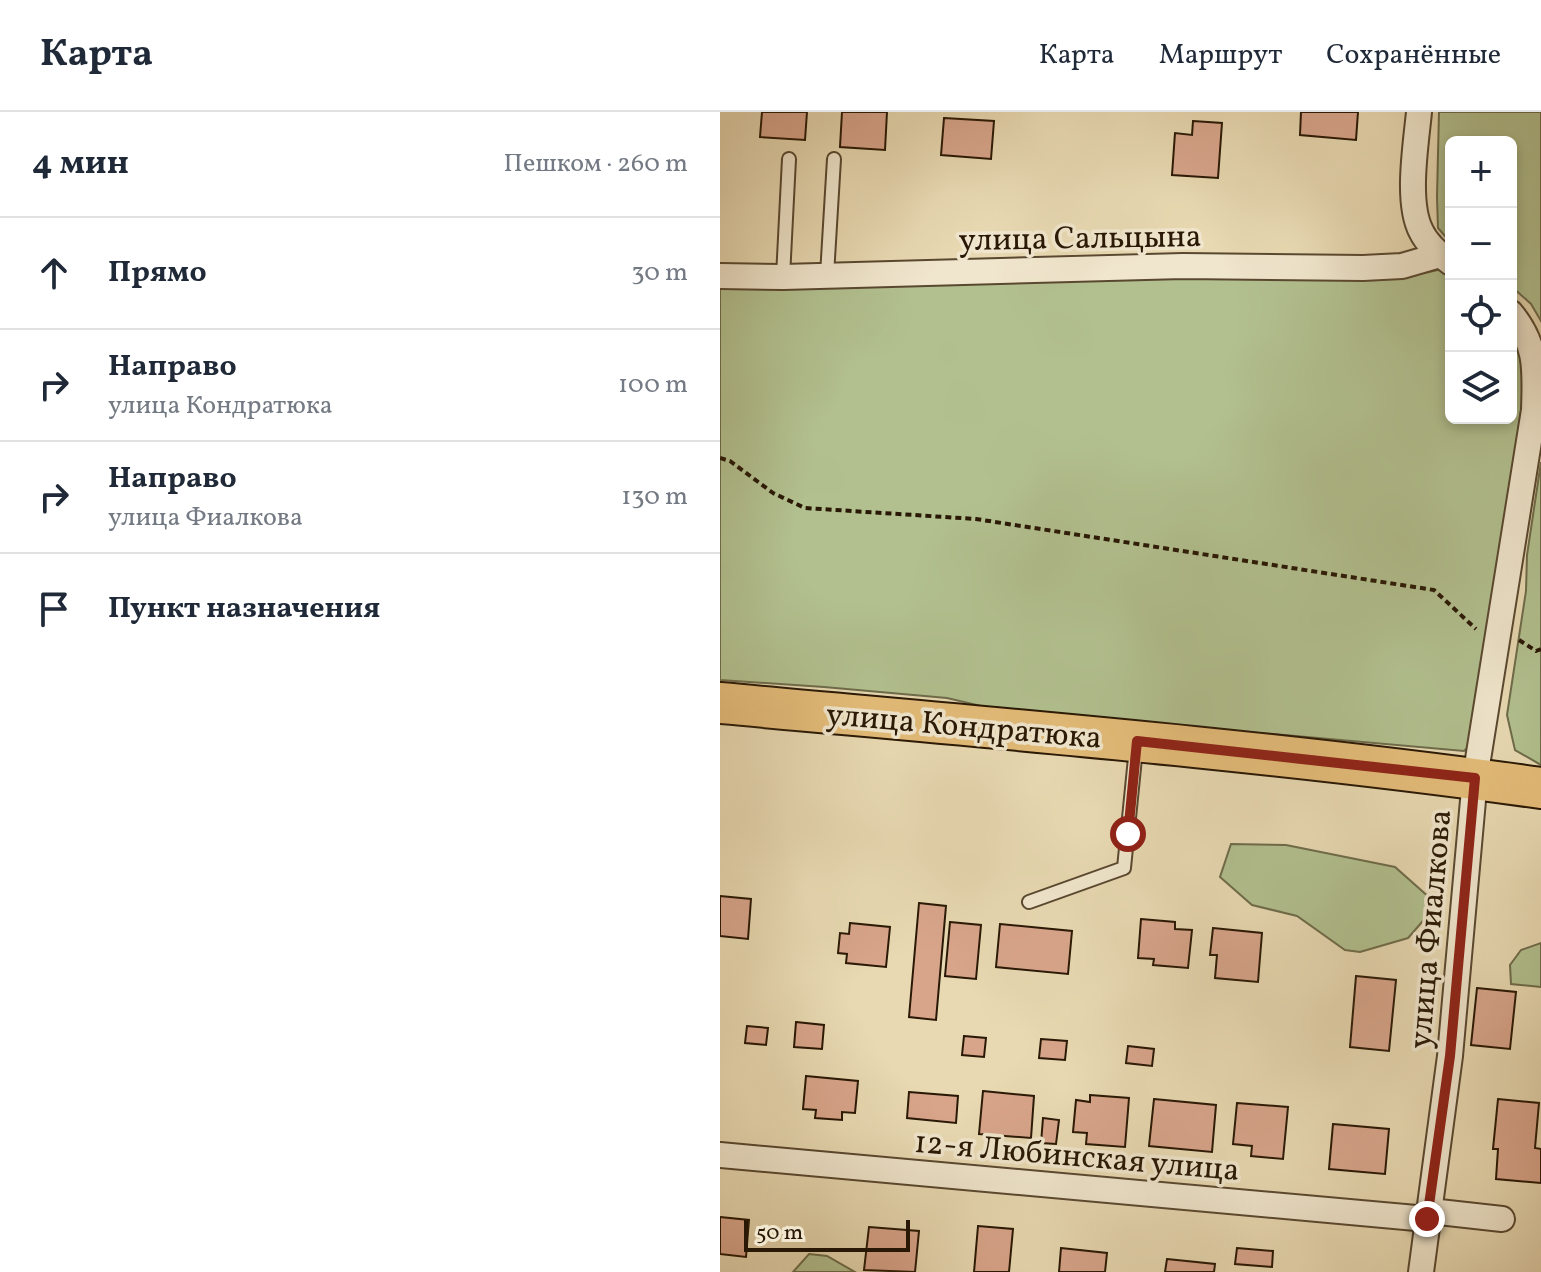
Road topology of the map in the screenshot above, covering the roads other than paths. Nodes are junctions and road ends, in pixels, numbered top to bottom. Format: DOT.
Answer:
graph roads {
  1 [pos="1419,112"];
  2 [pos="789,159"];
  3 [pos="834,159"];
  4 [pos="1445,259"];
  5 [pos="827,275"];
  6 [pos="720,276"];
  7 [pos="783,277"];
  8 [pos="1517,320"];
  9 [pos="720,703"];
  10 [pos="1137,741"];
  11 [pos="1475,778"];
  12 [pos="1541,788"];
  13 [pos="1029,902"];
  14 [pos="720,1155"];
  15 [pos="1427,1219"];
  16 [pos="1502,1219"];
  17 [pos="1421,1272"];
  1 -- 4 [label="street"];
  2 -- 7 [label="lane"];
  3 -- 5 [label="lane"];
  4 -- 5 [label="street, улица Сальцына"];
  5 -- 7 [label="street, улица Сальцына"];
  6 -- 7 [label="street, улица Сальцына"];
  8 -- 11 [label="street, улица Фиалкова"];
  9 -- 10 [label="main road, улица Кондратюка"];
  10 -- 11 [label="main road, улица Кондратюка"];
  10 -- 13 [label="lane"];
  11 -- 12 [label="main road, улица Кондратюка"];
  11 -- 15 [label="street, улица Фиалкова"];
  14 -- 15 [label="street, 12-я Любинская улица"];
  15 -- 16 [label="street, 12-я Любинская улица"];
  15 -- 17 [label="street, улица Фиалкова"];
}
